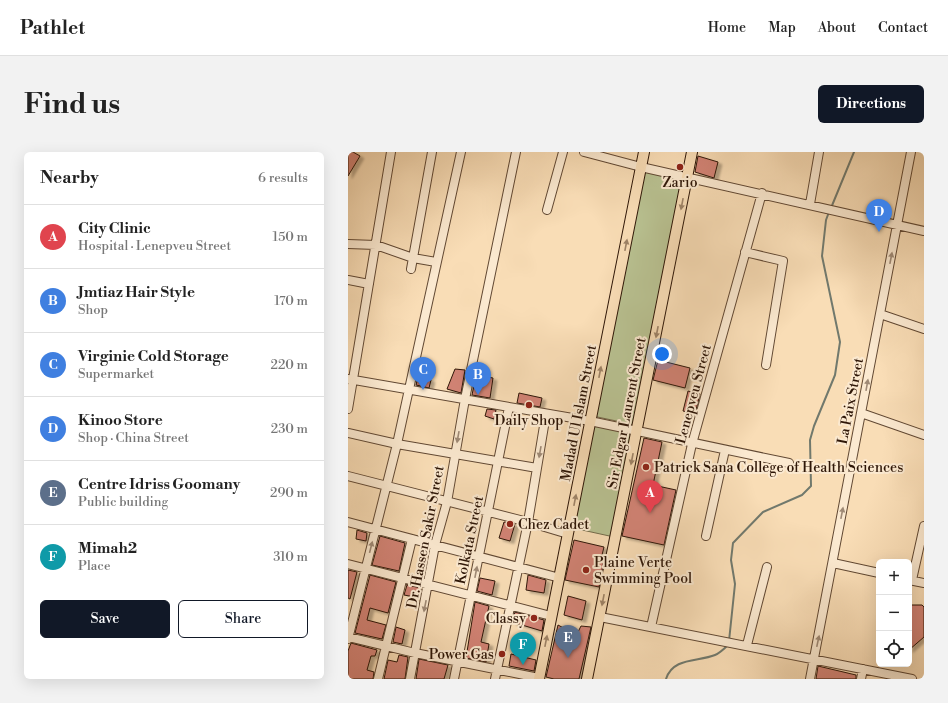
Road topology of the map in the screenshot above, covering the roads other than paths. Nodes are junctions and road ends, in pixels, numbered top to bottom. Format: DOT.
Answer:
graph roads {
  1 [pos="391,152"];
  2 [pos="432,152"];
  3 [pos="461,152"];
  4 [pos="516,152"];
  5 [pos="563,152"];
  6 [pos="584,152"];
  7 [pos="644,152"];
  8 [pos="692,152"];
  9 [pos="819,152"];
  10 [pos="911,152"];
  11 [pos="641,167"];
  12 [pos="687,177"];
  13 [pos="762,193"];
  14 [pos="810,204"];
  15 [pos="547,210"];
  16 [pos="897,224"];
  17 [pos="924,231"];
  18 [pos="348,244"];
  19 [pos="376,245"];
  20 [pos="745,252"];
  21 [pos="413,258"];
  22 [pos="436,262"];
  23 [pos="411,269"];
  24 [pos="348,280"];
  25 [pos="369,284"];
  26 [pos="880,314"];
  27 [pos="924,329"];
  28 [pos="766,365"];
  29 [pos="351,379"];
  30 [pos="408,389"];
  31 [pos="465,399"];
  32 [pos="509,407"];
  33 [pos="348,409"];
  34 [pos="861,413"];
  35 [pos="546,414"];
  36 [pos="590,421"];
  37 [pos="637,432"];
  38 [pos="348,433"];
  39 [pos="924,435"];
  40 [pos="397,444"];
  41 [pos="692,444"];
  42 [pos="725,450"];
  43 [pos="454,454"];
  44 [pos="499,461"];
  45 [pos="789,463"];
  46 [pos="537,468"];
  47 [pos="348,476"];
  48 [pos="387,486"];
  49 [pos="447,502"];
  50 [pos="489,512"];
  51 [pos="348,522"];
  52 [pos="528,522"];
  53 [pos="924,526"];
  54 [pos="376,529"];
  55 [pos="568,534"];
  56 [pos="706,536"];
  57 [pos="412,539"];
  58 [pos="436,545"];
  59 [pos="479,557"];
  60 [pos="833,563"];
  61 [pos="348,564"];
  62 [pos="519,567"];
  63 [pos="767,567"];
  64 [pos="366,569"];
  65 [pos="876,572"];
  66 [pos="912,572"];
  67 [pos="560,578"];
  68 [pos="403,579"];
  69 [pos="912,580"];
  70 [pos="924,583"];
  71 [pos="429,585"];
  72 [pos="471,596"];
  73 [pos="511,606"];
  74 [pos="551,616"];
  75 [pos="600,617"];
  76 [pos="651,627"];
  77 [pos="348,638"];
  78 [pos="747,646"];
  79 [pos="386,647"];
  80 [pos="416,653"];
  81 [pos="814,658"];
  82 [pos="457,662"];
  83 [pos="497,669"];
  84 [pos="863,669"];
  85 [pos="378,679"];
  86 [pos="410,679"];
  87 [pos="454,679"];
  88 [pos="495,679"];
  89 [pos="539,679"];
  90 [pos="587,679"];
  91 [pos="810,679"];
  92 [pos="861,679"];
  93 [pos="912,679"];
  1 -- 19 [label="street"];
  2 -- 21 [label="street"];
  3 -- 22 [label="street"];
  4 -- 31 [label="street, Dr. Hassen Sakir Street"];
  5 -- 15 [label="street"];
  6 -- 11 [label="street"];
  7 -- 11 [label="main road, Madad Ul Islam Street"];
  8 -- 12 [label="main road, Sir Edgar Laurent Street"];
  9 -- 14 [label="street"];
  10 -- 16 [label="street, La Paix Street"];
  11 -- 12 [label="street"];
  36 -- 11 [label="main road, Madad Ul Islam Street, one-way"];
  12 -- 13 [label="street"];
  12 -- 37 [label="main road, Sir Edgar Laurent Street, one-way"];
  13 -- 14 [label="street"];
  13 -- 20 [label="street, Lenepveu Street"];
  14 -- 16 [label="street"];
  16 -- 17 [label="street"];
  26 -- 16 [label="street, La Paix Street, one-way"];
  18 -- 19 [label="street"];
  19 -- 21 [label="street"];
  19 -- 25 [label="street"];
  20 -- 28 [label="street"];
  20 -- 41 [label="street, Lenepveu Street"];
  21 -- 22 [label="street"];
  21 -- 23 [label="street"];
  22 -- 30 [label="street"];
  24 -- 25 [label="street"];
  25 -- 29 [label="street"];
  26 -- 27 [label="street"];
  34 -- 26 [label="street, La Paix Street, one-way"];
  29 -- 30 [label="street"];
  29 -- 33 [label="street"];
  30 -- 31 [label="street"];
  30 -- 40 [label="street"];
  31 -- 32 [label="street"];
  31 -- 43 [label="street, Dr. Hassen Sakir Street, one-way"];
  32 -- 35 [label="street"];
  32 -- 44 [label="street, Kolkata Street"];
  34 -- 39 [label="street"];
  60 -- 34 [label="street, La Paix Street, one-way"];
  35 -- 36 [label="street"];
  35 -- 46 [label="street, one-way"];
  36 -- 37 [label="street"];
  55 -- 36 [label="main road, Madad Ul Islam Street, one-way"];
  37 -- 41 [label="street"];
  37 -- 75 [label="main road, Sir Edgar Laurent Street, one-way"];
  38 -- 40 [label="street"];
  40 -- 43 [label="street"];
  40 -- 48 [label="street"];
  41 -- 42 [label="street"];
  41 -- 76 [label="street, Lenepveu Street"];
  42 -- 45 [label="street"];
  42 -- 56 [label="street"];
  43 -- 44 [label="street"];
  43 -- 49 [label="street, Dr. Hassen Sakir Street"];
  44 -- 46 [label="street"];
  44 -- 50 [label="street, Kolkata Street"];
  46 -- 52 [label="street"];
  47 -- 48 [label="street"];
  48 -- 49 [label="street"];
  48 -- 54 [label="street"];
  49 -- 50 [label="street"];
  49 -- 58 [label="street, Dr. Hassen Sakir Street"];
  50 -- 52 [label="street"];
  50 -- 59 [label="street, Kolkata Street"];
  51 -- 54 [label="street"];
  52 -- 55 [label="street"];
  52 -- 62 [label="street"];
  53 -- 66 [label="street"];
  54 -- 57 [label="street"];
  64 -- 54 [label="street, one-way"];
  55 -- 67 [label="main road, Madad Ul Islam Street"];
  57 -- 58 [label="street"];
  57 -- 68 [label="street"];
  58 -- 59 [label="street"];
  58 -- 71 [label="street, Dr. Hassen Sakir Street"];
  59 -- 62 [label="street"];
  72 -- 59 [label="street, Kolkata Street, one-way"];
  60 -- 65 [label="street"];
  81 -- 60 [label="street, La Paix Street, one-way"];
  61 -- 64 [label="street"];
  62 -- 67 [label="street"];
  62 -- 73 [label="street"];
  63 -- 78 [label="street"];
  64 -- 68 [label="street"];
  64 -- 77 [label="street"];
  67 -- 74 [label="main road, Madad Ul Islam Street"];
  68 -- 71 [label="street"];
  68 -- 79 [label="street"];
  69 -- 70 [label="street"];
  71 -- 72 [label="street"];
  71 -- 80 [label="street, Dr. Hassen Sakir Street, one-way"];
  72 -- 73 [label="street"];
  72 -- 82 [label="street, Kolkata Street"];
  73 -- 74 [label="street"];
  73 -- 83 [label="street"];
  89 -- 74 [label="main road, Madad Ul Islam Street, one-way"];
  75 -- 76 [label="street"];
  75 -- 90 [label="main road, Sir Edgar Laurent Street"];
  76 -- 78 [label="street"];
  77 -- 79 [label="street"];
  78 -- 81 [label="street"];
  79 -- 80 [label="street"];
  79 -- 85 [label="street"];
  80 -- 82 [label="street"];
  80 -- 86 [label="street, Dr. Hassen Sakir Street"];
  81 -- 84 [label="street"];
  81 -- 91 [label="street, La Paix Street"];
  82 -- 83 [label="street"];
  82 -- 87 [label="street, Kolkata Street"];
  83 -- 88 [label="street"];
  83 -- 89 [label="street"];
  84 -- 92 [label="street"];
  84 -- 93 [label="street"];
}
